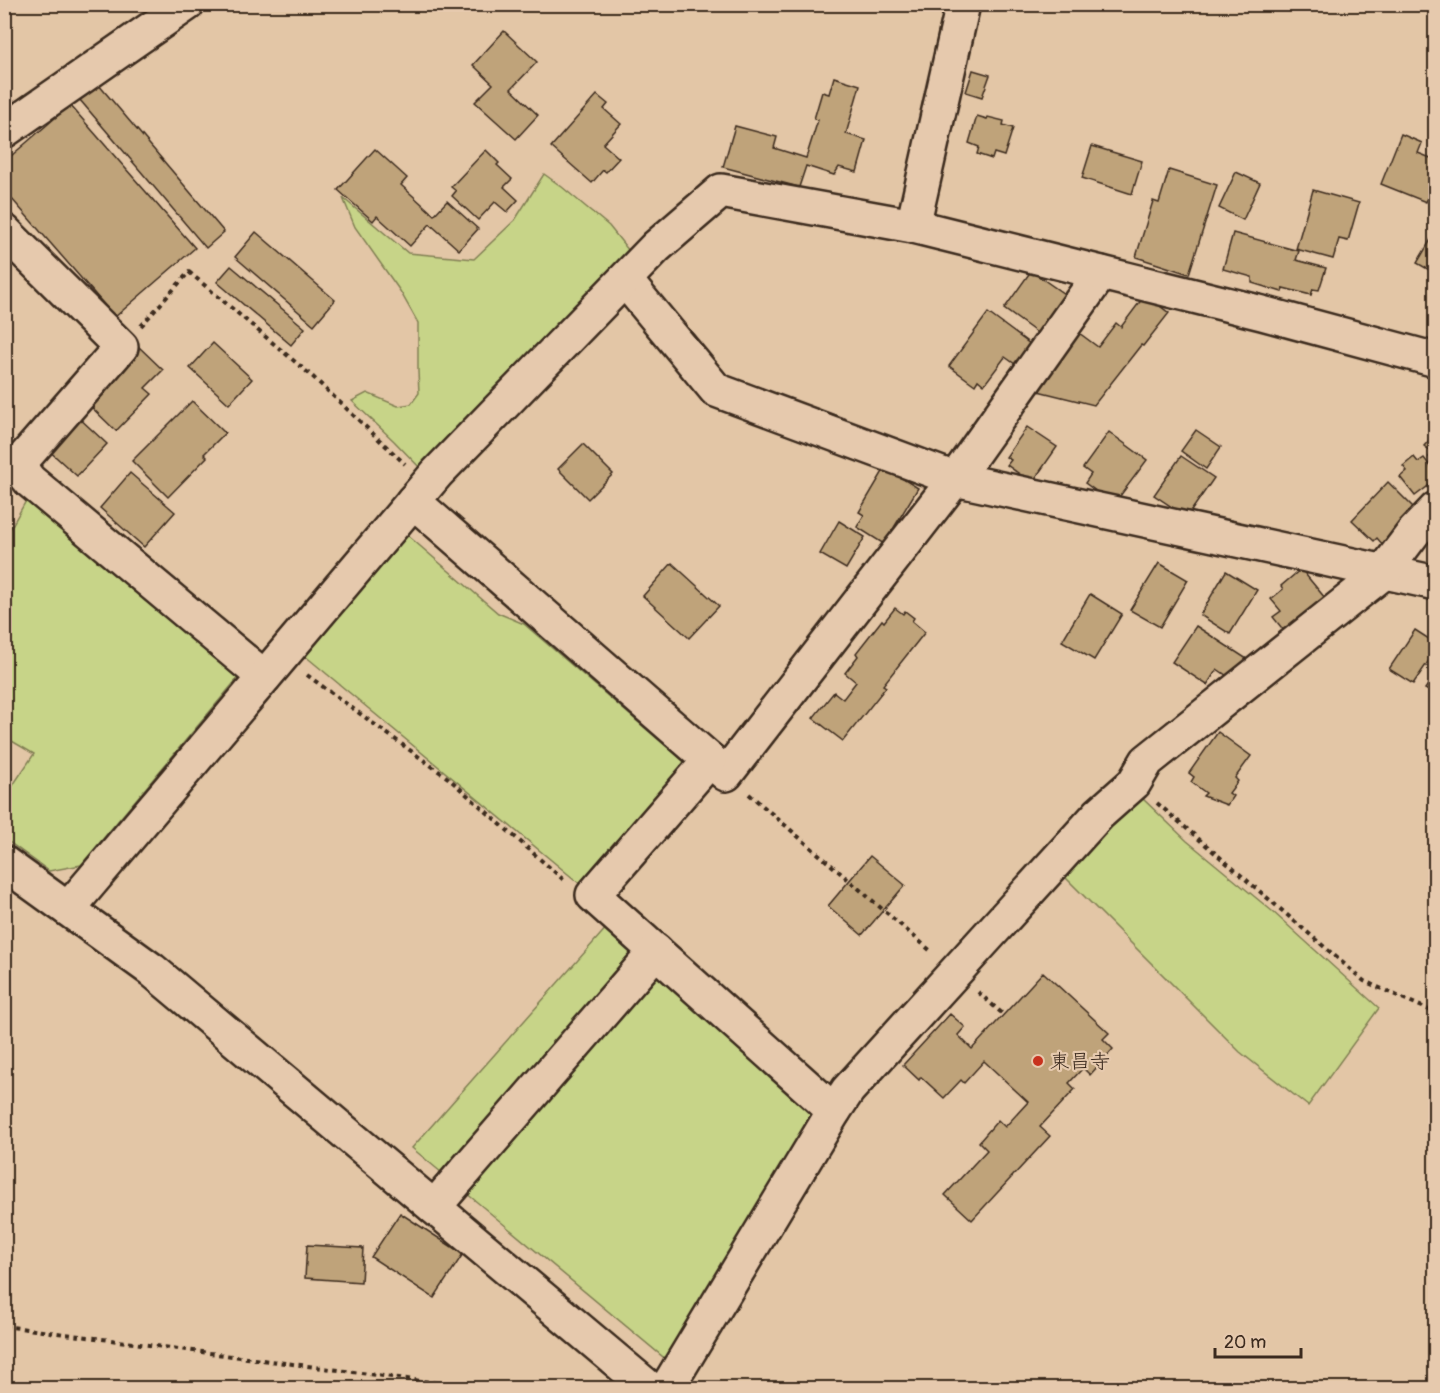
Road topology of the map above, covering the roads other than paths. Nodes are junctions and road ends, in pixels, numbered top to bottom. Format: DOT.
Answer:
graph roads {
  1 [pos="187,4"];
  2 [pos="963,4"];
  3 [pos="4,131"];
  4 [pos="913,226"];
  5 [pos="4,231"];
  6 [pos="1101,273"];
  7 [pos="625,280"];
  8 [pos="1436,360"];
  9 [pos="955,479"];
  10 [pos="420,493"];
  11 [pos="1436,508"];
  12 [pos="1383,573"];
  13 [pos="1436,584"];
  14 [pos="273,667"];
  15 [pos="718,767"];
  16 [pos="4,863"];
  17 [pos="68,909"];
  18 [pos="656,951"];
  19 [pos="834,1111"];
  20 [pos="434,1207"];
  21 [pos="649,1389"];
  22 [pos="667,1389"];
  1 -- 3 [label="street"];
  2 -- 4 [label="street"];
  4 -- 6 [label="street"];
  4 -- 7 [label="street"];
  5 -- 14 [label="street"];
  6 -- 8 [label="street"];
  6 -- 9 [label="street"];
  7 -- 9 [label="street"];
  7 -- 10 [label="street"];
  9 -- 12 [label="street"];
  9 -- 15 [label="street"];
  10 -- 14 [label="street"];
  10 -- 15 [label="street"];
  11 -- 12 [label="street"];
  12 -- 13 [label="street"];
  12 -- 19 [label="street"];
  14 -- 17 [label="street"];
  15 -- 18 [label="street"];
  16 -- 17 [label="street"];
  17 -- 20 [label="street"];
  18 -- 19 [label="street"];
  18 -- 20 [label="street"];
  19 -- 22 [label="street"];
  20 -- 21 [label="street"];
}
